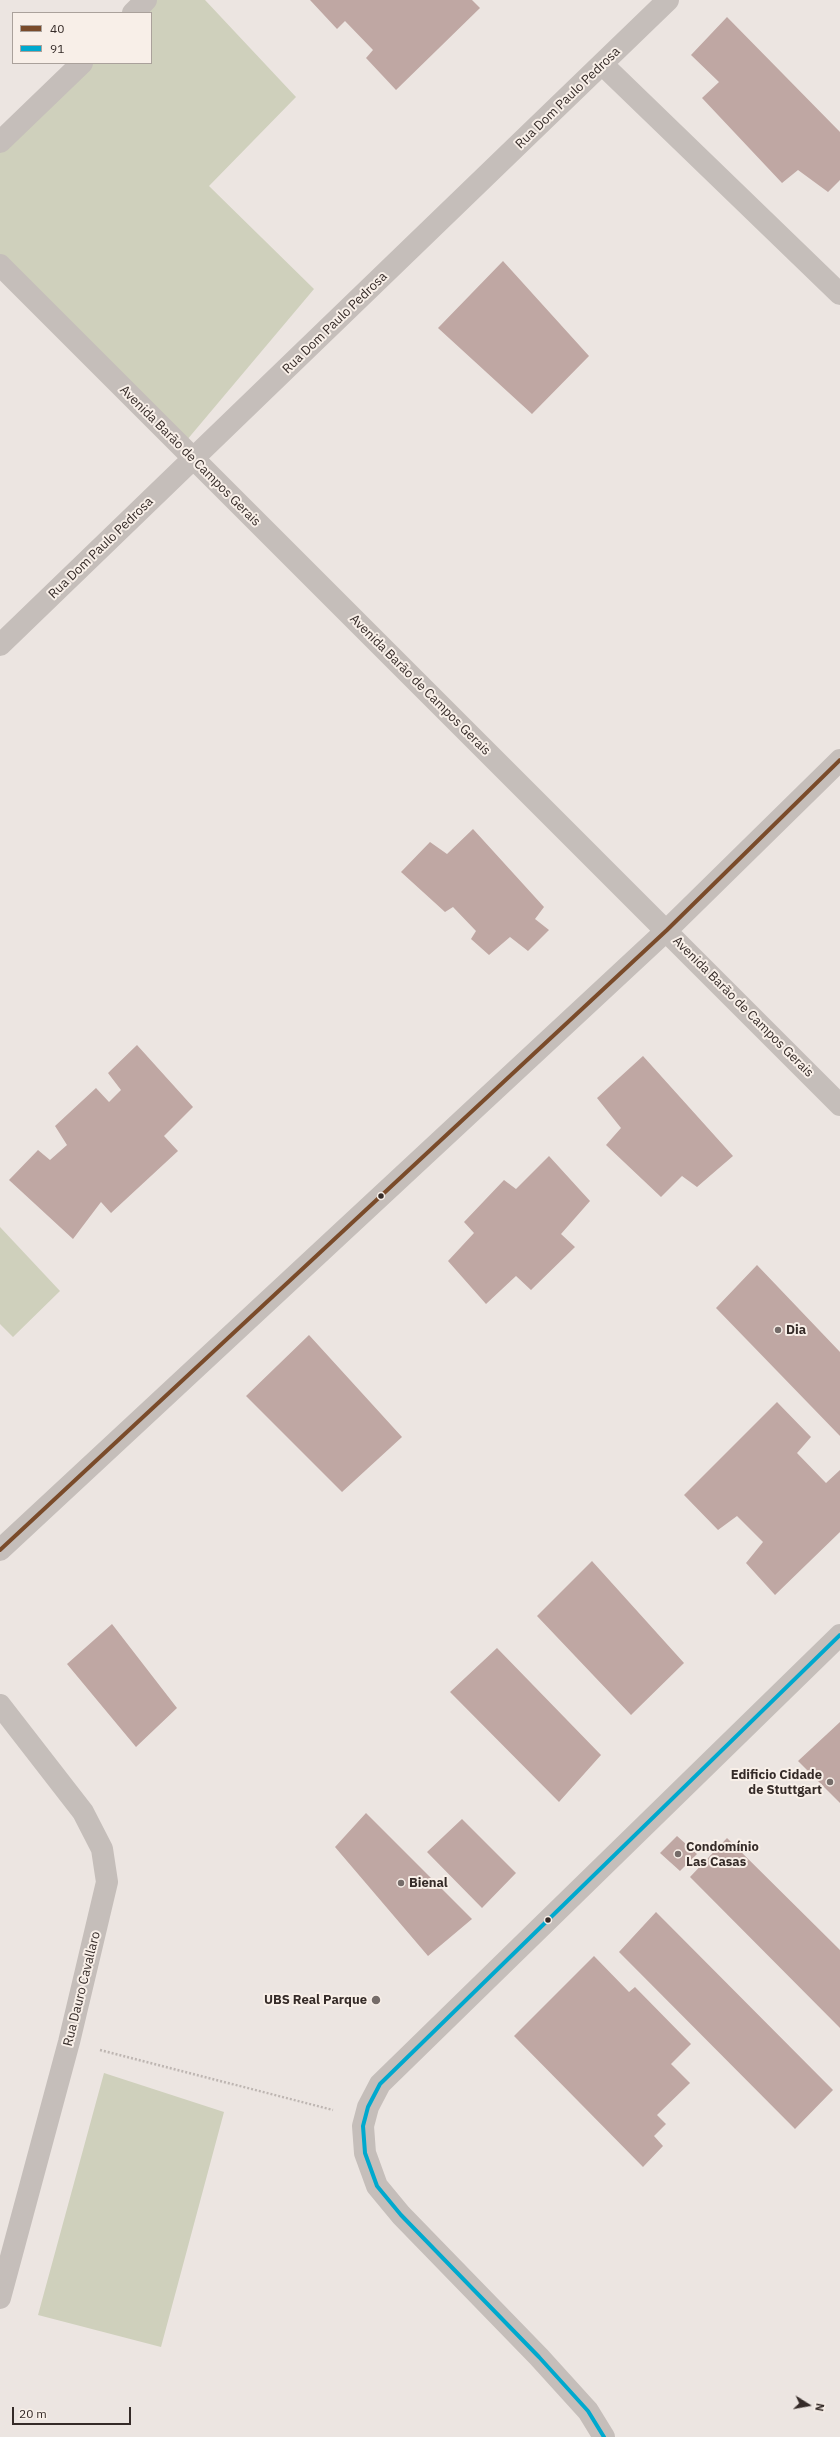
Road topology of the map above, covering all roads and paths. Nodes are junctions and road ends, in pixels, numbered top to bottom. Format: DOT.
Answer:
graph roads {
  1 [pos="146,0"];
  2 [pos="668,0"];
  3 [pos="134,12"];
  4 [pos="81,64"];
  5 [pos="602,64"];
  6 [pos="0,142"];
  7 [pos="0,264"];
  8 [pos="840,294"];
  9 [pos="194,460"];
  10 [pos="0,644"];
  11 [pos="840,760"];
  12 [pos="666,930"];
  13 [pos="840,1105"];
  14 [pos="0,1550"];
  15 [pos="840,1635"];
  16 [pos="0,1705"];
  17 [pos="69,2042"];
  18 [pos="365,2118"];
  19 [pos="0,2298"];
  20 [pos="604,2437"];
  1 -- 3 [label="street"];
  2 -- 5 [label="street, Rua Dom Paulo Pedrosa"];
  4 -- 6 [label="street"];
  5 -- 8 [label="street"];
  5 -- 9 [label="street, Rua Dom Paulo Pedrosa"];
  7 -- 9 [label="street, Avenida Barão de Campos Gerais"];
  9 -- 10 [label="street, Rua Dom Paulo Pedrosa"];
  9 -- 12 [label="street, Avenida Barão de Campos Gerais"];
  11 -- 12 [label="street"];
  12 -- 13 [label="street, Avenida Barão de Campos Gerais"];
  12 -- 14 [label="street"];
  15 -- 18 [label="street"];
  16 -- 17 [label="street, Rua Dauro Cavallaro"];
  17 -- 18 [label="path"];
  17 -- 19 [label="street, Rua Dauro Cavallaro"];
  18 -- 20 [label="street"];
}
